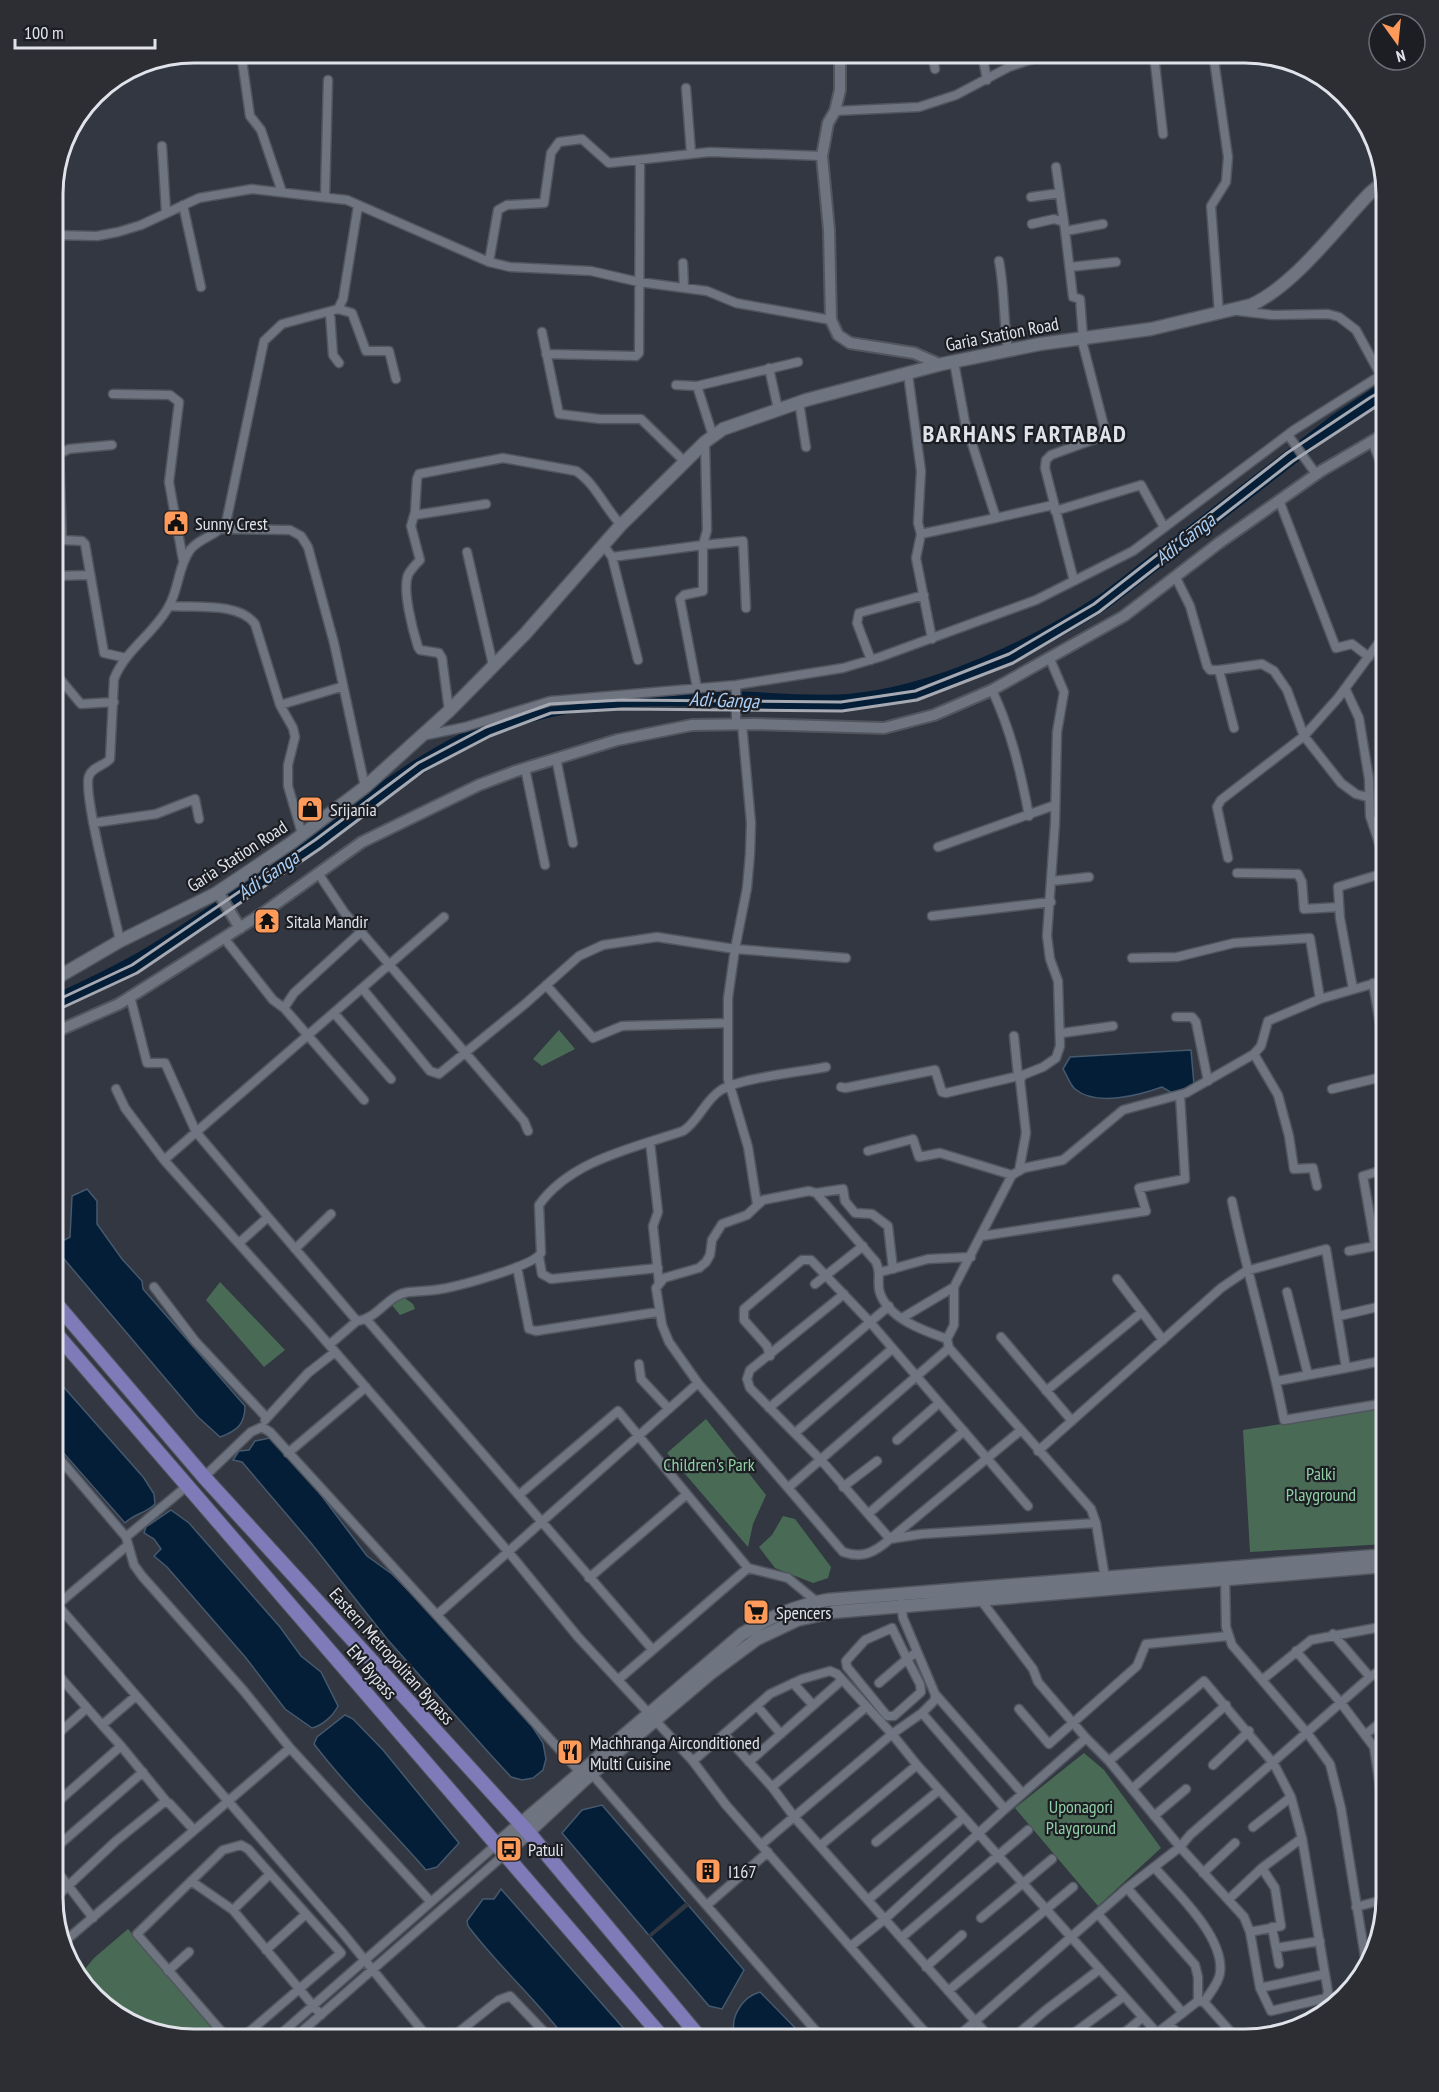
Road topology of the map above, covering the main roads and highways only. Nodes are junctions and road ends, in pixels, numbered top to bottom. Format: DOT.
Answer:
graph roads {
  1 [pos="1376,188"];
  2 [pos="63,974"];
  3 [pos="63,1312"];
  4 [pos="63,1342"];
  5 [pos="1376,1556"];
  6 [pos="1376,1566"];
  7 [pos="1225,1574"];
  8 [pos="1027,1589"];
  9 [pos="651,1716"];
  10 [pos="524,1828"];
  11 [pos="501,1850"];
  12 [pos="655,2029"];
  13 [pos="693,2029"];
  1 -- 2 [label="main road, Garia Station Road"];
  3 -- 10 [label="main road, Eastern Metropolitan Bypass"];
  4 -- 11 [label="main road, EM Bypass"];
  5 -- 7 [label="main road"];
  6 -- 7 [label="main road"];
  7 -- 8 [label="main road"];
  7 -- 8 [label="main road"];
  8 -- 9 [label="main road"];
  8 -- 9 [label="main road"];
  9 -- 10 [label="main road"];
  10 -- 11 [label="main road"];
  10 -- 13 [label="main road, Eastern Metropolitan Bypass"];
  11 -- 12 [label="main road, EM Bypass"];
}
